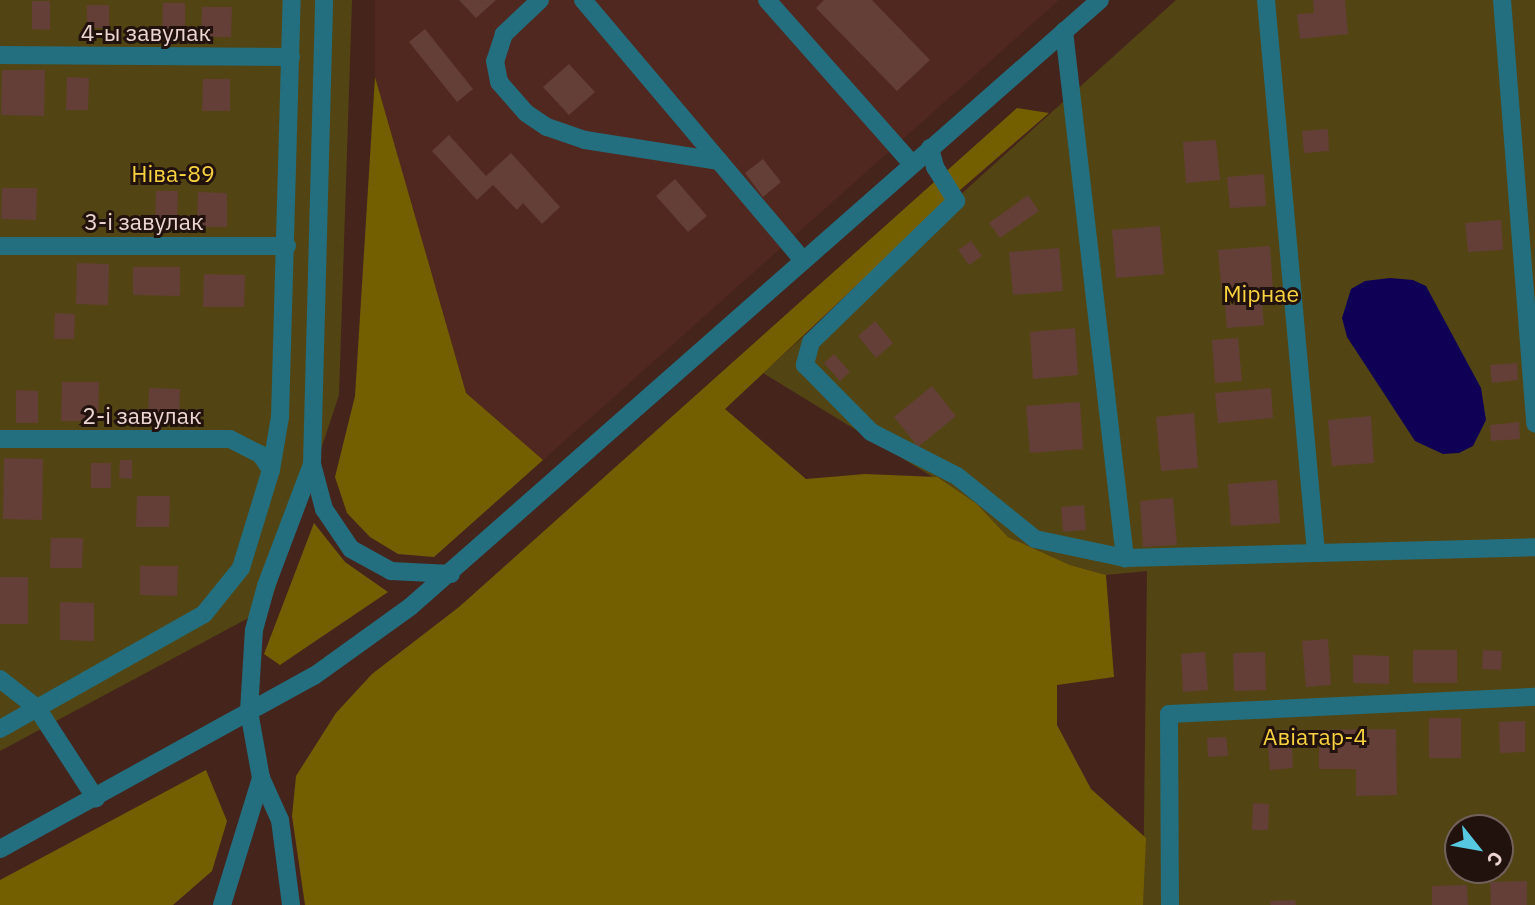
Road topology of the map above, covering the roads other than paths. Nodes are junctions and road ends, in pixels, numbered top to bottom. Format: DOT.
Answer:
graph roads {
  1 [pos="292,0"];
  2 [pos="324,0"];
  3 [pos="540,0"];
  4 [pos="583,0"];
  5 [pos="767,0"];
  6 [pos="1100,0"];
  7 [pos="1266,0"];
  8 [pos="1502,0"];
  9 [pos="1064,31"];
  10 [pos="0,55"];
  11 [pos="291,57"];
  12 [pos="930,148"];
  13 [pos="719,160"];
  14 [pos="912,164"];
  15 [pos="0,246"];
  16 [pos="287,246"];
  17 [pos="802,259"];
  18 [pos="1535,424"];
  19 [pos="0,439"];
  20 [pos="312,464"];
  21 [pos="271,470"];
  22 [pos="1535,547"];
  23 [pos="1316,553"];
  24 [pos="1125,558"];
  25 [pos="451,574"];
  26 [pos="0,680"];
  27 [pos="1535,697"];
  28 [pos="37,708"];
  29 [pos="248,711"];
  30 [pos="0,729"];
  31 [pos="261,778"];
  32 [pos="96,799"];
  33 [pos="0,849"];
  34 [pos="222,905"];
  35 [pos="291,905"];
  36 [pos="1170,905"];
  1 -- 11 [label="street"];
  2 -- 20 [label="street"];
  3 -- 13 [label="street"];
  4 -- 13 [label="street"];
  5 -- 14 [label="street"];
  6 -- 9 [label="street"];
  7 -- 23 [label="street"];
  8 -- 18 [label="street"];
  9 -- 12 [label="street"];
  9 -- 24 [label="street"];
  10 -- 11 [label="street, 4-ы завулак"];
  11 -- 16 [label="street"];
  12 -- 14 [label="street"];
  12 -- 24 [label="street"];
  13 -- 17 [label="street"];
  14 -- 17 [label="street"];
  15 -- 16 [label="street, 3-і завулак"];
  16 -- 21 [label="street"];
  17 -- 25 [label="street"];
  19 -- 21 [label="street, 2-і завулак"];
  20 -- 25 [label="street"];
  20 -- 29 [label="street"];
  21 -- 28 [label="street"];
  22 -- 23 [label="street"];
  23 -- 24 [label="street"];
  25 -- 29 [label="street"];
  26 -- 28 [label="street"];
  27 -- 36 [label="street"];
  28 -- 30 [label="street"];
  28 -- 32 [label="street"];
  29 -- 31 [label="street"];
  29 -- 32 [label="street"];
  31 -- 34 [label="street"];
  31 -- 35 [label="street"];
  32 -- 33 [label="street"];
}
